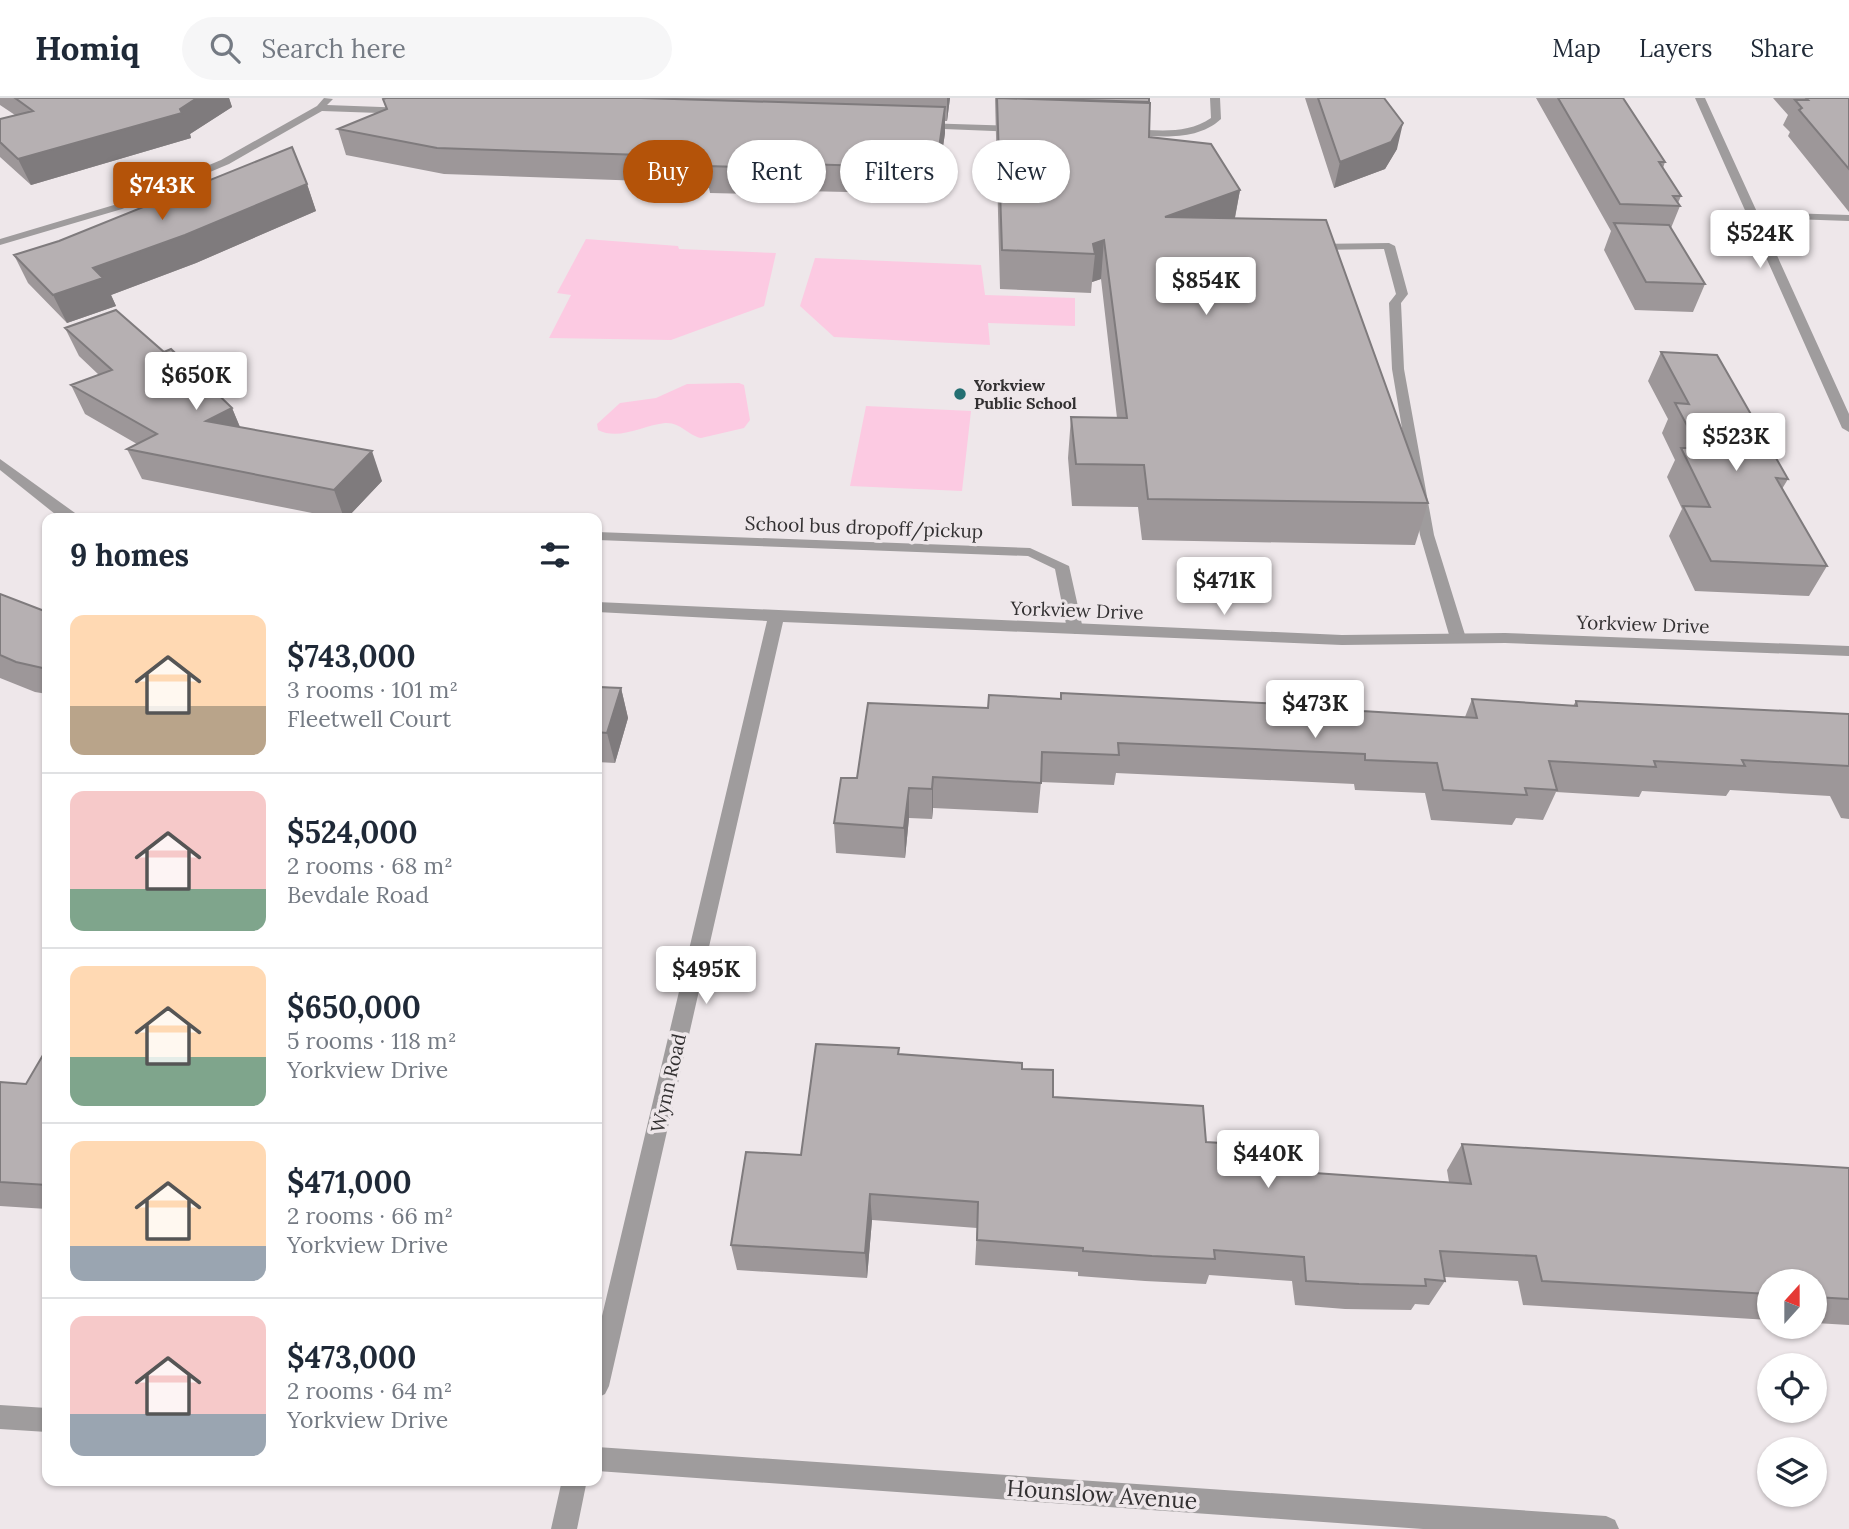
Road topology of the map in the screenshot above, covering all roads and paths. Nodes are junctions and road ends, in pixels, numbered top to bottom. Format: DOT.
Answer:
graph roads {
  1 [pos="329,98"];
  2 [pos="1215,98"];
  3 [pos="1700,98"];
  4 [pos="320,108"];
  5 [pos="417,111"];
  6 [pos="914,126"];
  7 [pos="1025,129"];
  8 [pos="1121,132"];
  9 [pos="1754,215"];
  10 [pos="1849,218"];
  11 [pos="0,242"];
  12 [pos="1297,247"];
  13 [pos="1849,428"];
  14 [pos="0,463"];
  15 [pos="64,513"];
  16 [pos="602,536"];
  17 [pos="602,607"];
  18 [pos="776,617"];
  19 [pos="1075,629"];
  20 [pos="1458,638"];
  21 [pos="1849,651"];
  22 [pos="602,1365"];
  23 [pos="0,1417"];
  24 [pos="42,1420"];
  25 [pos="602,1459"];
  26 [pos="574,1486"];
  27 [pos="564,1529"];
  28 [pos="1606,1529"];
  1 -- 4 [label="street"];
  2 -- 8 [label="street"];
  3 -- 9 [label="street"];
  4 -- 5 [label="street"];
  4 -- 11 [label="street"];
  6 -- 7 [label="street"];
  9 -- 10 [label="street"];
  9 -- 13 [label="street"];
  12 -- 20 [label="street"];
  14 -- 15 [label="street"];
  16 -- 19 [label="street, School bus dropoff/pickup"];
  17 -- 18 [label="street, Yorkview Drive"];
  18 -- 19 [label="street, Yorkview Drive"];
  18 -- 22 [label="street, Wynn Road"];
  19 -- 20 [label="street, Yorkview Drive"];
  20 -- 21 [label="street, Yorkview Drive"];
  23 -- 24 [label="street"];
  25 -- 28 [label="street, Hounslow Avenue"];
  26 -- 27 [label="street"];
}
